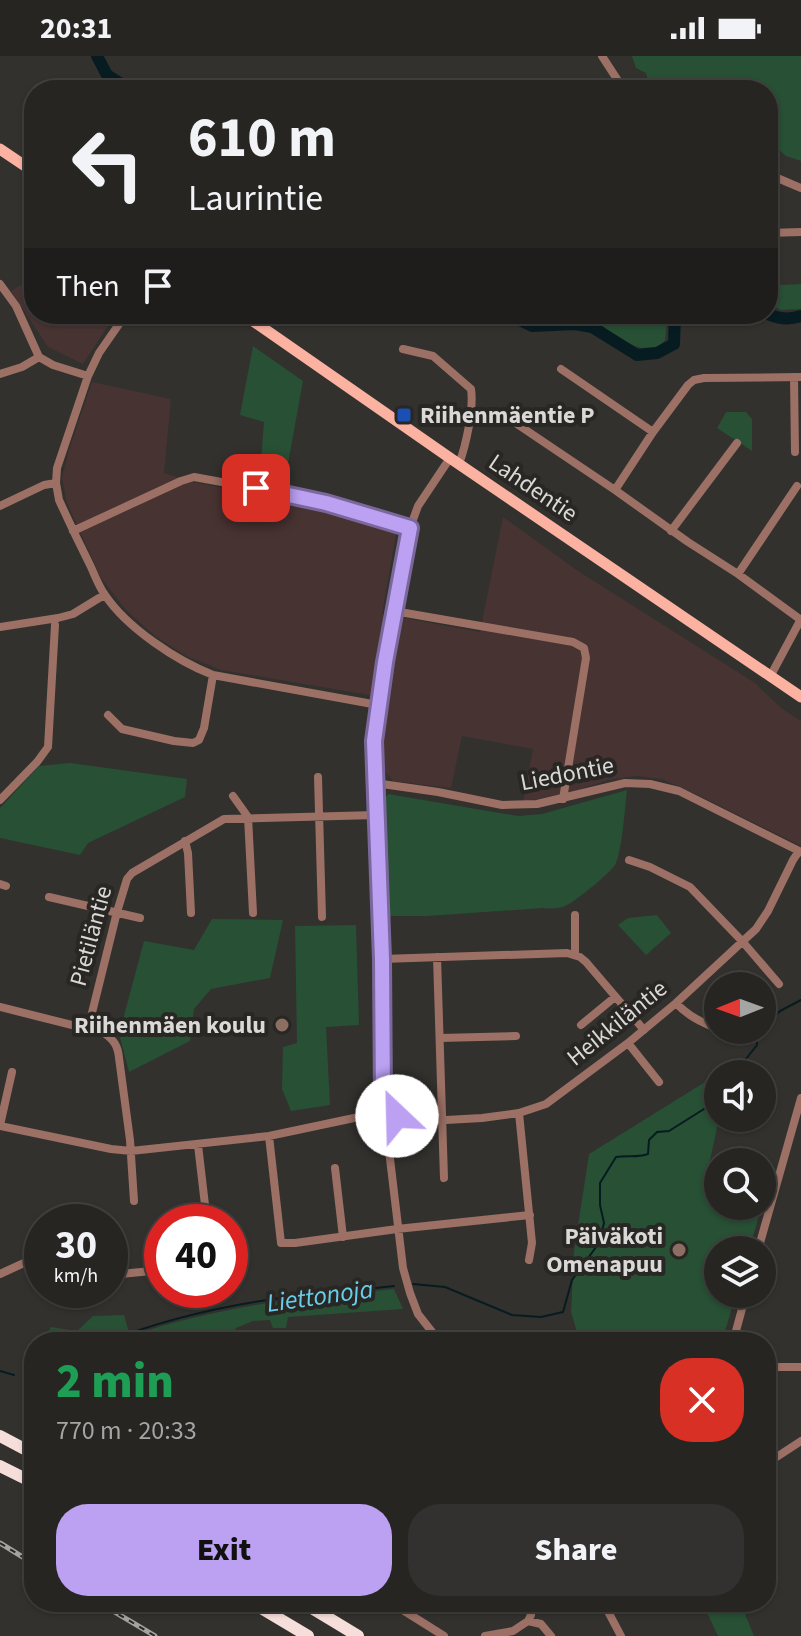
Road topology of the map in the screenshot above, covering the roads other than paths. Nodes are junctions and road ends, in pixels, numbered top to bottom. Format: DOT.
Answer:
graph roads {
  1 [pos="602,56"];
  2 [pos="618,80"];
  3 [pos="0,149"];
  4 [pos="24,165"];
  5 [pos="778,178"];
  6 [pos="801,188"];
  7 [pos="801,232"];
  8 [pos="778,233"];
  9 [pos="0,284"];
  10 [pos="24,324"];
  11 [pos="24,324"];
  12 [pos="119,324"];
  13 [pos="257,324"];
  14 [pos="403,349"];
  15 [pos="39,357"];
  16 [pos="561,369"];
  17 [pos="0,374"];
  18 [pos="88,376"];
  19 [pos="797,377"];
  20 [pos="511,420"];
  21 [pos="653,432"];
  22 [pos="737,443"];
  23 [pos="795,452"];
  24 [pos="454,461"];
  25 [pos="56,483"];
  26 [pos="797,486"];
  27 [pos="615,490"];
  28 [pos="0,506"];
  29 [pos="410,528"];
  30 [pos="73,531"];
  31 [pos="671,531"];
  32 [pos="738,574"];
  33 [pos="104,595"];
  34 [pos="394,611"];
  35 [pos="801,619"];
  36 [pos="55,625"];
  37 [pos="0,627"];
  38 [pos="213,675"];
  39 [pos="771,675"];
  40 [pos="801,697"];
  41 [pos="378,705"];
  42 [pos="108,715"];
  43 [pos="318,777"];
  44 [pos="375,783"];
  45 [pos="233,796"];
  46 [pos="563,799"];
  47 [pos="0,800"];
  48 [pos="320,815"];
  49 [pos="376,815"];
  50 [pos="248,817"];
  51 [pos="185,841"];
  52 [pos="800,851"];
  53 [pos="629,860"];
  54 [pos="49,897"];
  55 [pos="117,912"];
  56 [pos="191,913"];
  57 [pos="253,913"];
  58 [pos="575,915"];
  59 [pos="322,917"];
  60 [pos="140,918"];
  61 [pos="742,941"];
  62 [pos="575,955"];
  63 [pos="437,957"];
  64 [pos="382,959"];
  65 [pos="779,984"];
  66 [pos="615,997"];
  67 [pos="676,1003"];
  68 [pos="0,1007"];
  69 [pos="704,1024"];
  70 [pos="581,1025"];
  71 [pos="88,1029"];
  72 [pos="644,1030"];
  73 [pos="516,1036"];
  74 [pos="440,1038"];
  75 [pos="628,1043"];
  76 [pos="12,1072"];
  77 [pos="659,1082"];
  78 [pos="801,1098"];
  79 [pos="383,1101"];
  80 [pos="519,1113"];
  81 [pos="373,1114"];
  82 [pos="397,1116"];
  83 [pos="441,1120"];
  84 [pos="386,1125"];
  85 [pos="0,1126"];
  86 [pos="269,1136"];
  87 [pos="789,1143"];
  88 [pos="801,1143"];
  89 [pos="198,1145"];
  90 [pos="131,1151"];
  91 [pos="335,1168"];
  92 [pos="444,1178"];
  93 [pos="134,1201"];
  94 [pos="205,1204"];
  95 [pos="530,1215"];
  96 [pos="397,1229"];
  97 [pos="762,1236"];
  98 [pos="343,1237"];
  99 [pos="529,1260"];
  100 [pos="24,1263"];
  101 [pos="0,1274"];
  102 [pos="742,1308"];
  103 [pos="431,1332"];
  104 [pos="736,1332"];
  105 [pos="776,1367"];
  106 [pos="801,1367"];
  107 [pos="0,1436"];
  108 [pos="801,1441"];
  109 [pos="24,1449"];
  110 [pos="776,1457"];
  111 [pos="0,1466"];
  112 [pos="24,1478"];
  113 [pos="268,1612"];
  114 [pos="318,1612"];
  115 [pos="406,1612"];
  116 [pos="530,1612"];
  117 [pos="608,1612"];
  118 [pos="528,1621"];
  119 [pos="308,1636"];
  120 [pos="358,1636"];
  121 [pos="444,1636"];
  122 [pos="485,1636"];
  123 [pos="551,1636"];
  124 [pos="621,1636"];
  1 -- 2 [label="street"];
  3 -- 4 [label="main road"];
  5 -- 6 [label="street"];
  7 -- 8 [label="street"];
  9 -- 10 [label="street"];
  11 -- 15 [label="street"];
  12 -- 18 [label="street"];
  13 -- 24 [label="main road, Lahdentie"];
  14 -- 24 [label="street"];
  15 -- 17 [label="street"];
  15 -- 18 [label="street"];
  16 -- 21 [label="street"];
  18 -- 25 [label="street"];
  19 -- 21 [label="street"];
  19 -- 23 [label="street"];
  20 -- 27 [label="street"];
  21 -- 27 [label="street"];
  22 -- 31 [label="street"];
  24 -- 29 [label="street"];
  24 -- 39 [label="main road, Lahdentie"];
  25 -- 28 [label="street"];
  25 -- 30 [label="street"];
  26 -- 32 [label="street"];
  27 -- 31 [label="street"];
  29 -- 30 [label="street"];
  29 -- 34 [label="street"];
  30 -- 33 [label="street"];
  31 -- 32 [label="street"];
  32 -- 35 [label="street"];
  33 -- 37 [label="street"];
  33 -- 38 [label="street"];
  34 -- 41 [label="street"];
  34 -- 46 [label="street"];
  35 -- 39 [label="street"];
  36 -- 47 [label="street"];
  38 -- 41 [label="street"];
  38 -- 42 [label="street"];
  39 -- 40 [label="main road, Lahdentie"];
  41 -- 44 [label="street"];
  43 -- 48 [label="street"];
  44 -- 46 [label="street, Liedontie"];
  44 -- 49 [label="street"];
  45 -- 50 [label="street"];
  46 -- 52 [label="street, Liedontie"];
  48 -- 49 [label="street, Pietiläntie"];
  48 -- 50 [label="street, Pietiläntie"];
  48 -- 59 [label="street"];
  49 -- 64 [label="street"];
  50 -- 51 [label="street, Pietiläntie"];
  50 -- 57 [label="street"];
  51 -- 55 [label="street, Pietiläntie"];
  51 -- 56 [label="street"];
  52 -- 61 [label="street, Heikkiläntie"];
  53 -- 61 [label="street"];
  54 -- 55 [label="street"];
  55 -- 60 [label="street"];
  55 -- 71 [label="street, Pietiläntie"];
  58 -- 62 [label="street"];
  61 -- 65 [label="street"];
  61 -- 67 [label="street, Heikkiläntie"];
  62 -- 63 [label="street"];
  62 -- 66 [label="street"];
  63 -- 64 [label="street"];
  63 -- 74 [label="street"];
  64 -- 79 [label="street"];
  66 -- 70 [label="street"];
  66 -- 72 [label="street"];
  67 -- 69 [label="street"];
  67 -- 72 [label="street, Heikkiläntie"];
  68 -- 71 [label="street"];
  71 -- 90 [label="street"];
  72 -- 75 [label="street, Heikkiläntie"];
  73 -- 74 [label="street"];
  74 -- 83 [label="street"];
  75 -- 77 [label="street"];
  75 -- 80 [label="street, Heikkiläntie"];
  76 -- 85 [label="street"];
  78 -- 87 [label="street"];
  79 -- 81 [label="street"];
  79 -- 82 [label="street"];
  80 -- 83 [label="street, Heikkiläntie"];
  80 -- 95 [label="street"];
  81 -- 84 [label="street"];
  81 -- 86 [label="street"];
  82 -- 83 [label="street, Heikkiläntie"];
  82 -- 84 [label="street"];
  83 -- 92 [label="street"];
  84 -- 96 [label="street"];
  85 -- 90 [label="street"];
  86 -- 89 [label="street"];
  86 -- 98 [label="street"];
  87 -- 88 [label="street"];
  87 -- 97 [label="street"];
  89 -- 90 [label="street"];
  89 -- 94 [label="street"];
  90 -- 93 [label="street"];
  91 -- 98 [label="street"];
  95 -- 96 [label="street"];
  95 -- 99 [label="street"];
  96 -- 98 [label="street"];
  96 -- 103 [label="street"];
  100 -- 101 [label="street"];
  102 -- 104 [label="street"];
  105 -- 106 [label="street"];
  107 -- 109 [label="highway"];
  108 -- 110 [label="street"];
  111 -- 112 [label="highway"];
  113 -- 119 [label="highway"];
  114 -- 120 [label="highway"];
  115 -- 121 [label="street"];
  116 -- 118 [label="street"];
  117 -- 124 [label="street"];
  118 -- 122 [label="street"];
  118 -- 123 [label="street"];
}
